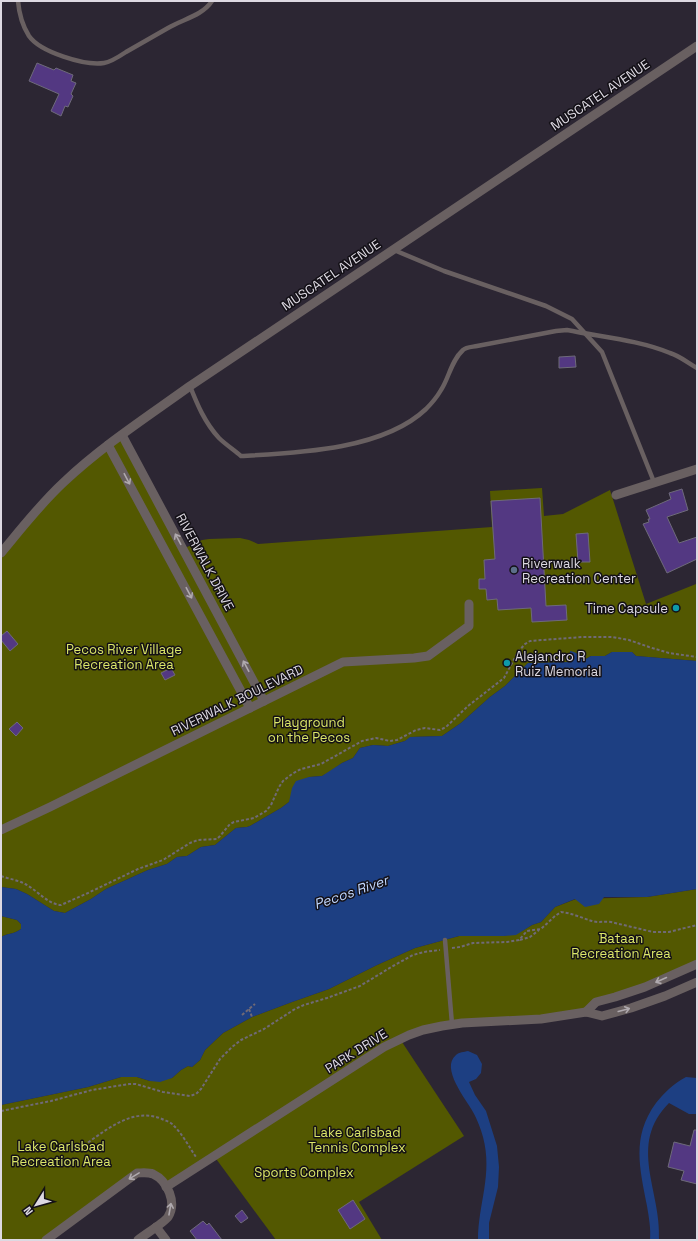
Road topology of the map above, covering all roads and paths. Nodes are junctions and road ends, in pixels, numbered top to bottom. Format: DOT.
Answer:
graph roads {
  1 [pos="18,1"];
  2 [pos="212,1"];
  3 [pos="697,46"];
  4 [pos="392,249"];
  5 [pos="587,334"];
  6 [pos="697,368"];
  7 [pos="190,386"];
  8 [pos="122,435"];
  9 [pos="108,445"];
  10 [pos="697,469"];
  11 [pos="654,482"];
  12 [pos="616,495"];
  13 [pos="1,553"];
  14 [pos="186,555"];
  15 [pos="172,562"];
  16 [pos="469,604"];
  17 [pos="697,657"];
  18 [pos="264,701"];
  19 [pos="250,708"];
  20 [pos="1,830"];
  21 [pos="1,876"];
  22 [pos="697,925"];
  23 [pos="541,930"];
  24 [pos="445,940"];
  25 [pos="519,940"];
  26 [pos="446,949"];
  27 [pos="697,964"];
  28 [pos="697,982"];
  29 [pos="255,1004"];
  30 [pos="249,1009"];
  31 [pos="586,1012"];
  32 [pos="242,1015"];
  33 [pos="252,1017"];
  34 [pos="452,1024"];
  35 [pos="1,1111"];
  36 [pos="80,1148"];
  37 [pos="201,1164"];
  38 [pos="166,1187"];
  39 [pos="156,1226"];
  40 [pos="46,1240"];
  41 [pos="138,1240"];
  42 [pos="166,1240"];
  1 -- 2 [label="lane"];
  3 -- 4 [label="street, MUSCATEL AVENUE"];
  4 -- 5 [label="lane"];
  4 -- 7 [label="street, MUSCATEL AVENUE"];
  5 -- 6 [label="lane"];
  5 -- 7 [label="lane"];
  5 -- 11 [label="lane"];
  7 -- 8 [label="street, MUSCATEL AVENUE"];
  8 -- 9 [label="street, MUSCATEL AVENUE"];
  14 -- 8 [label="street, RIVERWALK DRIVE, one-way"];
  9 -- 13 [label="street, MUSCATEL AVENUE"];
  9 -- 15 [label="street, one-way"];
  10 -- 11 [label="street"];
  11 -- 12 [label="street"];
  14 -- 15 [label="street"];
  18 -- 14 [label="street, RIVERWALK DRIVE, one-way"];
  15 -- 19 [label="street, one-way"];
  16 -- 18 [label="street, RIVERWALK BOULEVARD"];
  17 -- 21 [label="path"];
  18 -- 19 [label="street, RIVERWALK BOULEVARD"];
  19 -- 20 [label="street, RIVERWALK BOULEVARD"];
  22 -- 23 [label="path"];
  23 -- 25 [label="path"];
  23 -- 25 [label="path"];
  24 -- 26 [label="lane"];
  25 -- 26 [label="path"];
  26 -- 34 [label="lane"];
  26 -- 35 [label="path"];
  27 -- 31 [label="street, PARK DRIVE, one-way"];
  31 -- 28 [label="street, PARK DRIVE, one-way"];
  29 -- 30 [label="path"];
  30 -- 32 [label="path"];
  30 -- 33 [label="path"];
  31 -- 34 [label="street, PARK DRIVE"];
  34 -- 37 [label="street, PARK DRIVE"];
  36 -- 37 [label="path"];
  37 -- 38 [label="street, PARK DRIVE"];
  39 -- 38 [label="street, one-way"];
  38 -- 40 [label="street, one-way"];
  39 -- 41 [label="street"];
  39 -- 42 [label="street"];
}
